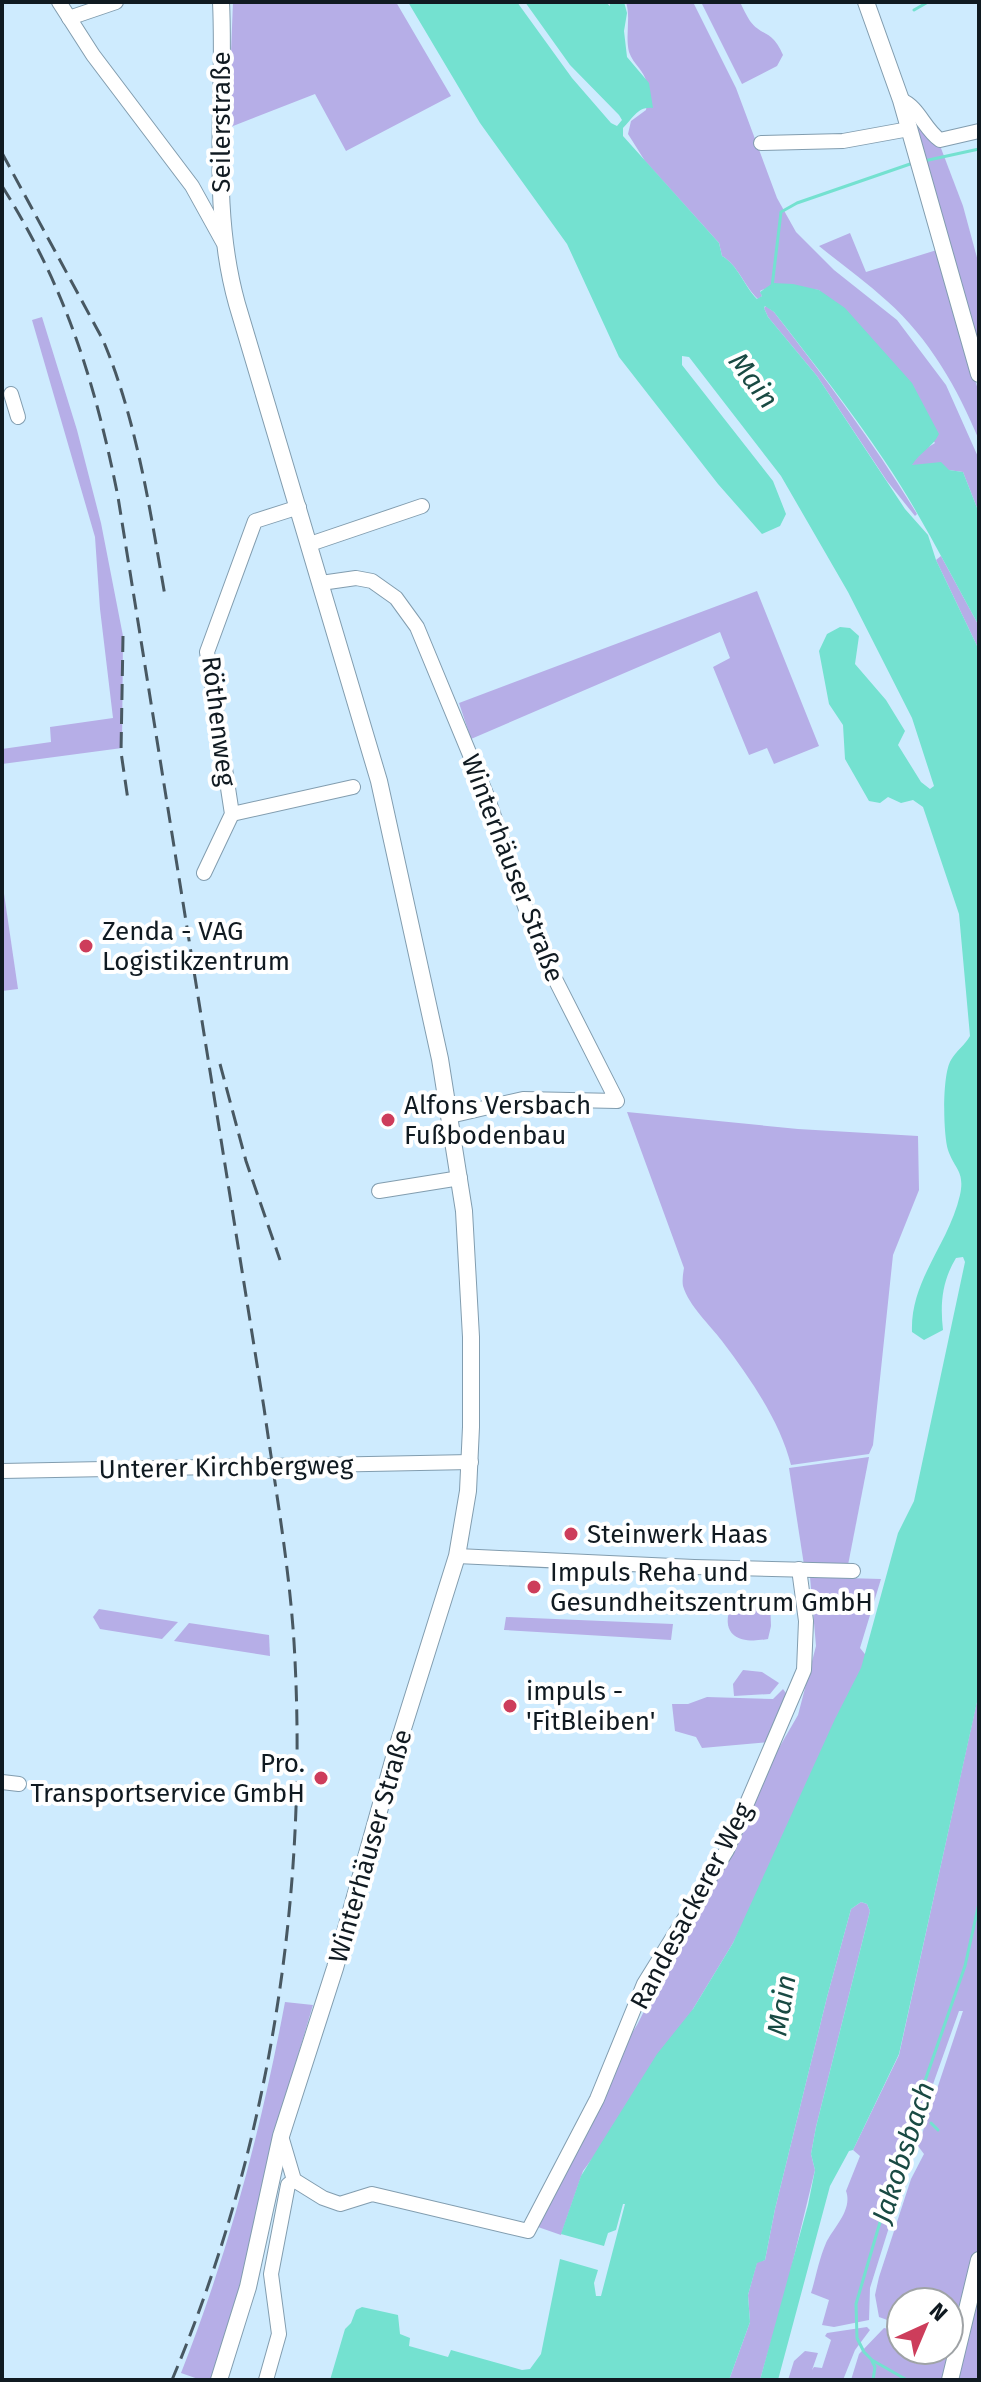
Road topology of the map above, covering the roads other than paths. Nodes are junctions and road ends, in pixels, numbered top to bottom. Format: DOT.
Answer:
graph roads {
  1 [pos="59,2"];
  2 [pos="116,2"];
  3 [pos="221,2"];
  4 [pos="866,2"];
  5 [pos="69,18"];
  6 [pos="901,100"];
  7 [pos="909,129"];
  8 [pos="979,131"];
  9 [pos="761,143"];
  10 [pos="192,186"];
  11 [pos="219,187"];
  12 [pos="223,242"];
  13 [pos="979,374"];
  14 [pos="422,506"];
  15 [pos="299,507"];
  16 [pos="310,544"];
  17 [pos="321,583"];
  18 [pos="353,787"];
  19 [pos="232,814"];
  20 [pos="204,873"];
  21 [pos="450,1116"];
  22 [pos="460,1178"];
  23 [pos="379,1191"];
  24 [pos="471,1462"];
  25 [pos="2,1471"];
  26 [pos="457,1556"];
  27 [pos="799,1569"];
  28 [pos="853,1571"];
  29 [pos="2,1782"];
  30 [pos="19,1784"];
  31 [pos="281,2136"];
  32 [pos="294,2180"];
  33 [pos="979,2260"];
  34 [pos="219,2380"];
  35 [pos="266,2380"];
  36 [pos="950,2380"];
  1 -- 5 [label="street, Winterhäuser Straße"];
  2 -- 5 [label="street"];
  3 -- 11 [label="main road, Seilerstraße"];
  4 -- 6 [label="main road"];
  5 -- 10 [label="street, Winterhäuser Straße"];
  6 -- 7 [label="main road"];
  6 -- 8 [label="street"];
  7 -- 9 [label="street"];
  7 -- 13 [label="main road"];
  10 -- 11 [label="street"];
  10 -- 12 [label="street, Winterhäuser Straße"];
  11 -- 12 [label="main road, Seilerstraße"];
  12 -- 15 [label="main road, Winterhäuser Straße"];
  14 -- 16 [label="street"];
  15 -- 16 [label="main road, Winterhäuser Straße"];
  15 -- 19 [label="street, Röthenweg"];
  16 -- 17 [label="main road, Winterhäuser Straße"];
  17 -- 21 [label="main road, Winterhäuser Straße"];
  17 -- 21 [label="street, Winterhäuser Straße"];
  18 -- 19 [label="street"];
  19 -- 20 [label="street, Röthenweg"];
  21 -- 22 [label="main road, Winterhäuser Straße"];
  22 -- 23 [label="street"];
  22 -- 24 [label="main road, Winterhäuser Straße"];
  24 -- 25 [label="street, Unterer Kirchbergweg"];
  24 -- 26 [label="main road, Winterhäuser Straße"];
  26 -- 27 [label="street"];
  26 -- 31 [label="main road, Winterhäuser Straße"];
  27 -- 28 [label="street"];
  27 -- 32 [label="street, Randesackerer Weg"];
  29 -- 30 [label="street"];
  31 -- 32 [label="street"];
  31 -- 34 [label="main road, Winterhäuser Straße"];
  32 -- 35 [label="street"];
  33 -- 36 [label="main road"];
}
